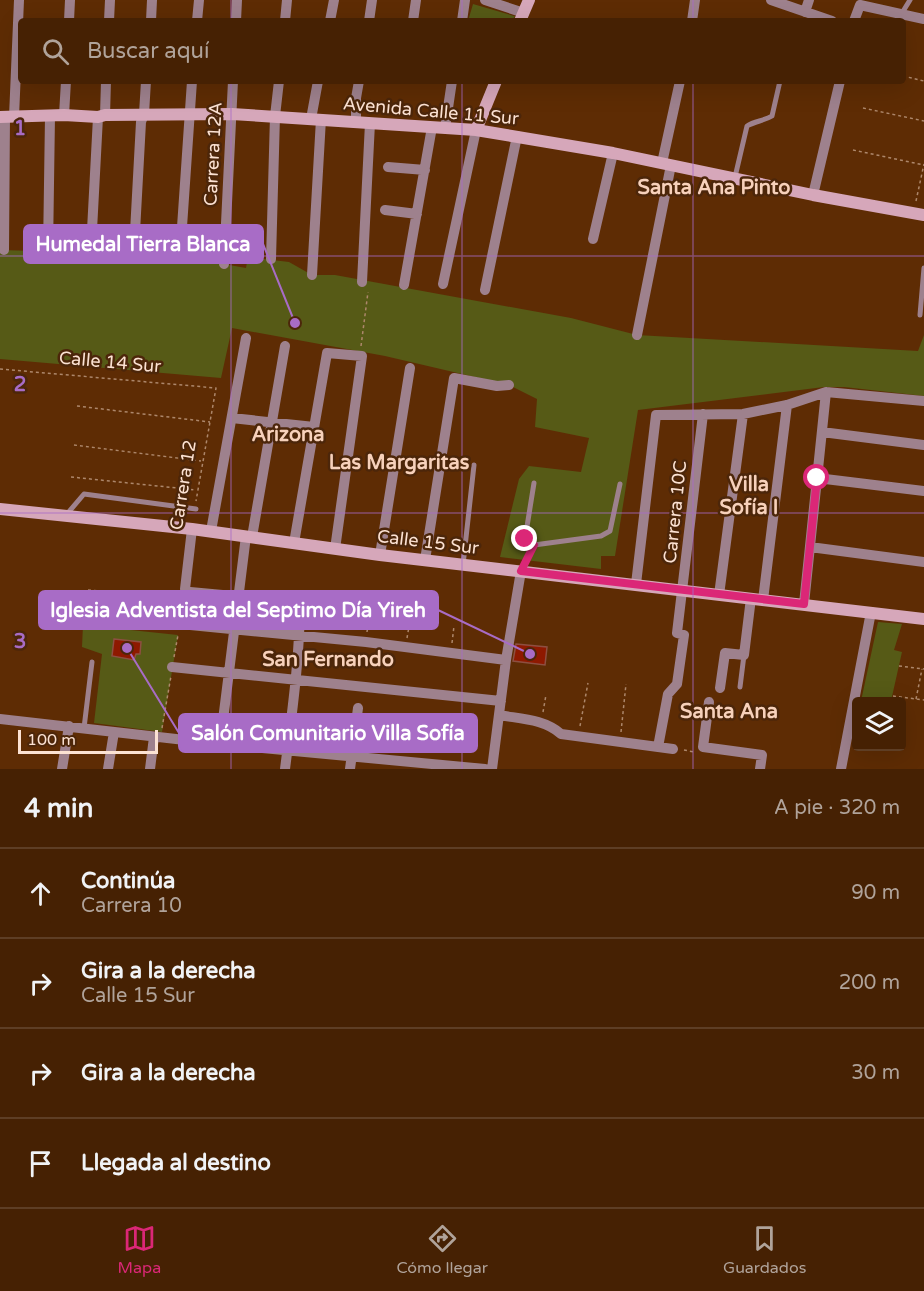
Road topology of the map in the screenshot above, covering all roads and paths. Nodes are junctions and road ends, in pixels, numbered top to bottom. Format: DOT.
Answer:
graph roads {
  1 [pos="19,0"];
  2 [pos="70,0"];
  3 [pos="110,0"];
  4 [pos="152,0"];
  5 [pos="199,0"];
  6 [pos="237,0"];
  7 [pos="287,0"];
  8 [pos="334,0"];
  9 [pos="372,0"];
  10 [pos="416,0"];
  11 [pos="465,0"];
  12 [pos="485,0"];
  13 [pos="529,0"];
  14 [pos="695,0"];
  15 [pos="771,0"];
  16 [pos="808,0"];
  17 [pos="910,0"];
  18 [pos="805,12"];
  19 [pos="902,14"];
  20 [pos="522,17"];
  21 [pos="69,18"];
  22 [pos="109,18"];
  23 [pos="151,18"];
  24 [pos="197,18"];
  25 [pos="236,18"];
  26 [pos="285,18"];
  27 [pos="331,18"];
  28 [pos="369,18"];
  29 [pos="413,18"];
  30 [pos="462,18"];
  31 [pos="692,18"];
  32 [pos="823,18"];
  33 [pos="855,18"];
  34 [pos="924,19"];
  35 [pos="906,77"];
  36 [pos="924,81"];
  37 [pos="66,84"];
  38 [pos="106,84"];
  39 [pos="146,84"];
  40 [pos="192,84"];
  41 [pos="233,84"];
  42 [pos="279,84"];
  43 [pos="318,84"];
  44 [pos="358,84"];
  45 [pos="451,84"];
  46 [pos="495,84"];
  47 [pos="679,84"];
  48 [pos="779,84"];
  49 [pos="839,84"];
  50 [pos="863,108"];
  51 [pos="144,114"];
  52 [pos="189,114"];
  53 [pos="232,114"];
  54 [pos="64,115"];
  55 [pos="50,116"];
  56 [pos="101,116"];
  57 [pos="275,116"];
  58 [pos="6,117"];
  59 [pos="316,119"];
  60 [pos="924,121"];
  61 [pos="356,122"];
  62 [pos="370,123"];
  63 [pos="439,128"];
  64 [pos="476,129"];
  65 [pos="517,136"];
  66 [pos="853,150"];
  67 [pos="614,153"];
  68 [pos="666,164"];
  69 [pos="924,165"];
  70 [pos="388,167"];
  71 [pos="425,170"];
  72 [pos="735,179"];
  73 [pos="813,195"];
  74 [pos="385,210"];
  75 [pos="417,214"];
  76 [pos="919,214"];
  77 [pos="593,239"];
  78 [pos="91,249"];
  79 [pos="4,250"];
  80 [pos="135,250"];
  81 [pos="48,251"];
  82 [pos="180,256"];
  83 [pos="272,259"];
  84 [pos="225,264"];
  85 [pos="924,268"];
  86 [pos="312,275"];
  87 [pos="443,284"];
  88 [pos="365,285"];
  89 [pos="404,285"];
  90 [pos="485,290"];
  91 [pos="920,315"];
  92 [pos="637,335"];
  93 [pos="246,338"];
  94 [pos="285,346"];
  95 [pos="361,354"];
  96 [pos="410,368"];
  97 [pos="0,369"];
  98 [pos="509,385"];
  99 [pos="216,388"];
  100 [pos="826,392"];
  101 [pos="924,401"];
  102 [pos="787,405"];
  103 [pos="77,406"];
  104 [pos="703,414"];
  105 [pos="743,414"];
  106 [pos="232,418"];
  107 [pos="211,422"];
  108 [pos="272,422"];
  109 [pos="314,427"];
  110 [pos="822,432"];
  111 [pos="74,445"];
  112 [pos="924,445"];
  113 [pos="202,461"];
  114 [pos="474,465"];
  115 [pos="71,477"];
  116 [pos="817,478"];
  117 [pos="534,483"];
  118 [pos="620,484"];
  119 [pos="198,490"];
  120 [pos="924,491"];
  121 [pos="0,509"];
  122 [pos="195,509"];
  123 [pos="66,516"];
  124 [pos="192,529"];
  125 [pos="211,531"];
  126 [pos="249,536"];
  127 [pos="294,543"];
  128 [pos="534,545"];
  129 [pos="810,547"];
  130 [pos="335,549"];
  131 [pos="380,555"];
  132 [pos="425,560"];
  133 [pos="924,562"];
  134 [pos="463,565"];
  135 [pos="521,571"];
  136 [pos="636,584"];
  137 [pos="88,590"];
  138 [pos="683,591"];
  139 [pos="184,594"];
  140 [pos="239,594"];
  141 [pos="719,595"];
  142 [pos="268,598"];
  143 [pos="757,599"];
  144 [pos="804,604"];
  145 [pos="326,610"];
  146 [pos="370,610"];
  147 [pos="871,612"];
  148 [pos="411,615"];
  149 [pos="924,619"];
  150 [pos="180,624"];
  151 [pos="454,626"];
  152 [pos="235,629"];
  153 [pos="300,635"];
  154 [pos="322,637"];
  155 [pos="366,642"];
  156 [pos="405,647"];
  157 [pos="451,653"];
  158 [pos="744,655"];
  159 [pos="506,660"];
  160 [pos="92,662"];
  161 [pos="899,666"];
  162 [pos="172,667"];
  163 [pos="923,669"];
  164 [pos="229,672"];
  165 [pos="296,680"];
  166 [pos="588,683"];
  167 [pos="626,684"];
  168 [pos="740,687"];
  169 [pos="720,688"];
  170 [pos="546,695"];
  171 [pos="893,696"];
  172 [pos="916,699"];
  173 [pos="924,700"];
  174 [pos="501,701"];
  175 [pos="709,702"];
  176 [pos="358,708"];
  177 [pos="499,715"];
  178 [pos="0,719"];
  179 [pos="542,722"];
  180 [pos="69,726"];
  181 [pos="84,728"];
  182 [pos="114,732"];
  183 [pos="579,736"];
  184 [pos="154,737"];
  185 [pos="619,741"];
  186 [pos="220,744"];
  187 [pos="658,747"];
  188 [pos="703,747"];
  189 [pos="673,749"];
  190 [pos="288,751"];
  191 [pos="351,757"];
  192 [pos="416,765"];
  193 [pos="62,769"];
  194 [pos="108,769"];
  195 [pos="150,769"];
  196 [pos="285,769"];
  197 [pos="350,769"];
  198 [pos="485,769"];
  199 [pos="492,769"];
  200 [pos="760,769"];
  201 [pos="841,769"];
  1 -- 58 [label="street"];
  2 -- 21 [label="street"];
  3 -- 22 [label="street"];
  4 -- 23 [label="street"];
  5 -- 24 [label="street"];
  6 -- 25 [label="street"];
  7 -- 26 [label="street"];
  8 -- 27 [label="street"];
  9 -- 28 [label="street"];
  10 -- 29 [label="street"];
  11 -- 30 [label="street"];
  12 -- 20 [label="street"];
  13 -- 20 [label="street"];
  14 -- 31 [label="street"];
  15 -- 18 [label="street"];
  16 -- 18 [label="street"];
  17 -- 19 [label="lane"];
  18 -- 32 [label="street"];
  19 -- 33 [label="street"];
  19 -- 34 [label="street"];
  35 -- 36 [label="path"];
  37 -- 54 [label="street"];
  38 -- 56 [label="street"];
  39 -- 51 [label="street"];
  40 -- 52 [label="street"];
  41 -- 53 [label="street, Carrera 12A"];
  42 -- 57 [label="street"];
  43 -- 59 [label="street"];
  44 -- 61 [label="street"];
  45 -- 63 [label="street"];
  46 -- 64 [label="street"];
  47 -- 68 [label="street"];
  48 -- 72 [label="lane"];
  49 -- 73 [label="street"];
  50 -- 60 [label="path"];
  51 -- 52 [label="street, Avenida Calle 11 Sur"];
  51 -- 56 [label="street, Avenida Calle 11 Sur"];
  51 -- 80 [label="street"];
  52 -- 53 [label="street, Avenida Calle 11 Sur"];
  52 -- 82 [label="street"];
  53 -- 57 [label="street, Avenida Calle 11 Sur"];
  53 -- 84 [label="street, Carrera 12A"];
  54 -- 55 [label="street, Avenida Calle 11 Sur"];
  54 -- 56 [label="street, Avenida Calle 11 Sur"];
  55 -- 58 [label="street, Avenida Calle 11 Sur"];
  55 -- 81 [label="street"];
  56 -- 78 [label="street"];
  57 -- 59 [label="street, Avenida Calle 11 Sur"];
  57 -- 83 [label="street"];
  58 -- 79 [label="street"];
  59 -- 61 [label="street, Avenida Calle 11 Sur"];
  59 -- 86 [label="street"];
  61 -- 62 [label="street, Avenida Calle 11 Sur"];
  62 -- 63 [label="street, Avenida Calle 11 Sur"];
  62 -- 88 [label="street"];
  63 -- 64 [label="street, Avenida Calle 11 Sur"];
  63 -- 71 [label="street"];
  64 -- 65 [label="street, Avenida Calle 11 Sur"];
  64 -- 87 [label="street"];
  65 -- 67 [label="street, Avenida Calle 11 Sur"];
  65 -- 90 [label="street"];
  66 -- 69 [label="path"];
  67 -- 68 [label="street, Avenida Calle 11 Sur"];
  67 -- 77 [label="street"];
  68 -- 72 [label="street, Avenida Calle 11 Sur"];
  68 -- 92 [label="street"];
  69 -- 76 [label="path"];
  70 -- 71 [label="street"];
  71 -- 75 [label="street"];
  72 -- 73 [label="street, Avenida Calle 11 Sur"];
  73 -- 76 [label="street, Avenida Calle 11 Sur"];
  74 -- 75 [label="street"];
  75 -- 89 [label="street"];
  85 -- 91 [label="lane"];
  88 -- 95 [label="path"];
  93 -- 106 [label="street"];
  94 -- 108 [label="street"];
  95 -- 109 [label="street"];
  95 -- 130 [label="street"];
  96 -- 131 [label="street"];
  97 -- 99 [label="path, Calle 14 Sur"];
  98 -- 132 [label="street"];
  99 -- 107 [label="path, Carrera 12"];
  100 -- 101 [label="street"];
  100 -- 102 [label="street"];
  100 -- 110 [label="street"];
  102 -- 105 [label="street"];
  102 -- 143 [label="street"];
  103 -- 107 [label="path"];
  104 -- 105 [label="street"];
  104 -- 136 [label="street"];
  104 -- 138 [label="street, Carrera 10C"];
  105 -- 141 [label="street"];
  106 -- 108 [label="street"];
  106 -- 125 [label="street"];
  107 -- 113 [label="path, Carrera 12"];
  108 -- 109 [label="street"];
  108 -- 126 [label="street"];
  109 -- 127 [label="street"];
  110 -- 112 [label="street"];
  110 -- 116 [label="street"];
  111 -- 113 [label="path"];
  113 -- 119 [label="path, Carrera 12"];
  114 -- 134 [label="lane"];
  115 -- 119 [label="path"];
  116 -- 120 [label="street"];
  116 -- 129 [label="street"];
  117 -- 128 [label="lane"];
  118 -- 128 [label="lane"];
  119 -- 122 [label="path, Carrera 12"];
  121 -- 123 [label="street, Calle 15 Sur"];
  122 -- 123 [label="lane"];
  123 -- 124 [label="street, Calle 15 Sur"];
  124 -- 125 [label="street, Calle 15 Sur"];
  124 -- 139 [label="street, Carrera 12"];
  125 -- 126 [label="street, Calle 15 Sur"];
  126 -- 127 [label="street, Calle 15 Sur"];
  126 -- 140 [label="street"];
  127 -- 130 [label="street, Calle 15 Sur"];
  128 -- 135 [label="lane"];
  129 -- 133 [label="street"];
  129 -- 144 [label="street"];
  130 -- 131 [label="street, Calle 15 Sur"];
  131 -- 132 [label="street, Calle 15 Sur"];
  132 -- 134 [label="street, Calle 15 Sur"];
  134 -- 135 [label="street, Calle 15 Sur"];
  135 -- 136 [label="street, Calle 15 Sur"];
  135 -- 159 [label="street"];
  136 -- 138 [label="street, Calle 15 Sur"];
  137 -- 139 [label="path"];
  138 -- 141 [label="street, Calle 15 Sur"];
  138 -- 187 [label="street, Carrera 10C"];
  139 -- 140 [label="lane"];
  140 -- 152 [label="street"];
  141 -- 143 [label="street, Calle 15 Sur"];
  142 -- 153 [label="street"];
  143 -- 144 [label="street, Calle 15 Sur"];
  143 -- 158 [label="street"];
  144 -- 147 [label="street, Calle 15 Sur"];
  145 -- 154 [label="path"];
  146 -- 155 [label="path"];
  147 -- 149 [label="street, Calle 15 Sur"];
  147 -- 201 [label="street"];
  148 -- 156 [label="path"];
  150 -- 152 [label="street"];
  151 -- 157 [label="path"];
  152 -- 153 [label="street"];
  152 -- 164 [label="street"];
  153 -- 154 [label="street"];
  153 -- 165 [label="street"];
  154 -- 155 [label="street"];
  155 -- 156 [label="street"];
  156 -- 157 [label="street"];
  157 -- 159 [label="street"];
  158 -- 168 [label="lane"];
  158 -- 169 [label="street"];
  159 -- 174 [label="street"];
  160 -- 181 [label="lane"];
  161 -- 163 [label="path"];
  162 -- 164 [label="street"];
  163 -- 172 [label="path"];
  164 -- 165 [label="street"];
  164 -- 186 [label="street"];
  165 -- 174 [label="street"];
  165 -- 190 [label="street"];
  166 -- 183 [label="path"];
  167 -- 185 [label="path"];
  170 -- 179 [label="path"];
  171 -- 172 [label="path"];
  172 -- 173 [label="path"];
  174 -- 177 [label="street"];
  175 -- 188 [label="street"];
  176 -- 191 [label="street"];
  177 -- 179 [label="street"];
  177 -- 199 [label="street"];
  178 -- 180 [label="street"];
  179 -- 183 [label="street"];
  180 -- 181 [label="street"];
  180 -- 193 [label="street"];
  181 -- 182 [label="street"];
  182 -- 184 [label="street"];
  182 -- 194 [label="street"];
  183 -- 185 [label="street"];
  184 -- 186 [label="street"];
  184 -- 195 [label="street"];
  185 -- 187 [label="street"];
  186 -- 190 [label="street"];
  187 -- 189 [label="street"];
  188 -- 189 [label="path"];
  188 -- 200 [label="street"];
  190 -- 191 [label="street"];
  190 -- 196 [label="street"];
  191 -- 192 [label="street"];
  191 -- 197 [label="street"];
  192 -- 198 [label="street"];
}
